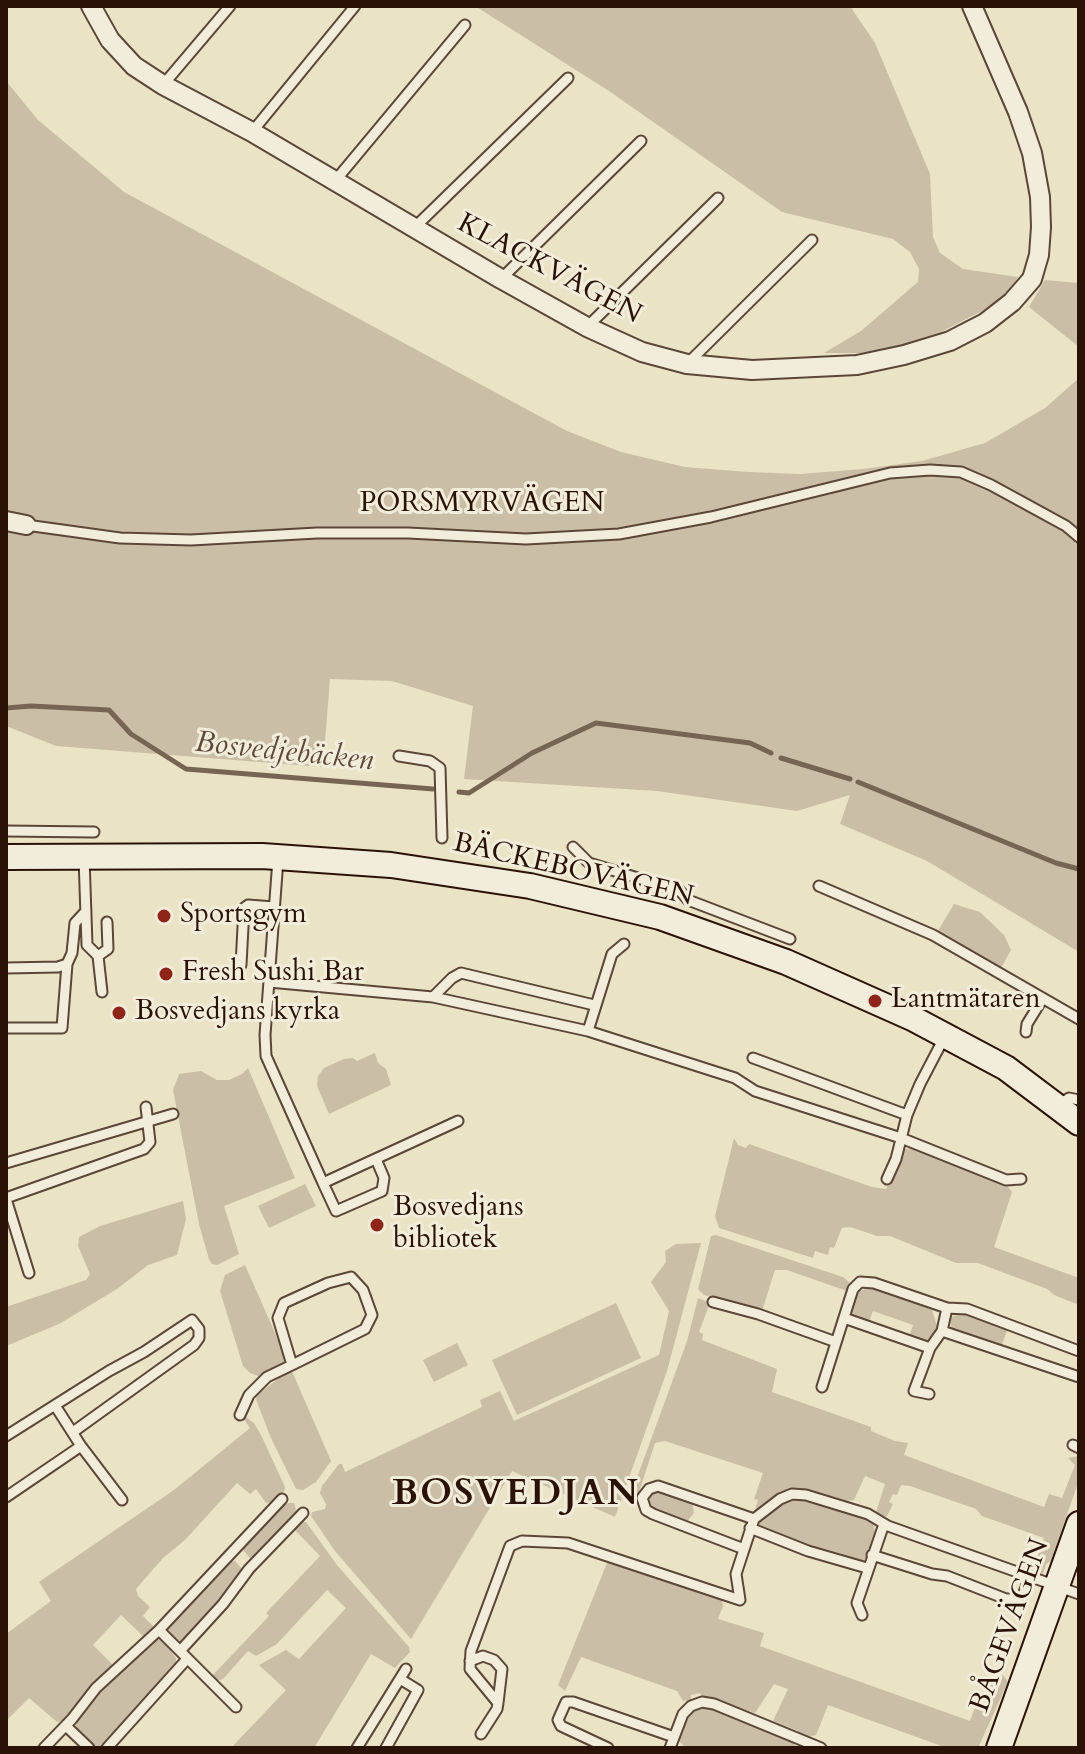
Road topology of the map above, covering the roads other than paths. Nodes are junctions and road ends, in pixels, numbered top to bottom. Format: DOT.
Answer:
graph roads {
  1 [pos="91,6"];
  2 [pos="230,6"];
  3 [pos="355,6"];
  4 [pos="972,6"];
  5 [pos="465,25"];
  6 [pos="568,78"];
  7 [pos="163,85"];
  8 [pos="252,132"];
  9 [pos="641,141"];
  10 [pos="335,181"];
  11 [pos="718,198"];
  12 [pos="414,228"];
  13 [pos="812,240"];
  14 [pos="501,279"];
  15 [pos="587,327"];
  16 [pos="687,364"];
  17 [pos="6,521"];
  18 [pos="26,525"];
  19 [pos="1079,537"];
  20 [pos="399,756"];
  21 [pos="6,831"];
  22 [pos="94,832"];
  23 [pos="442,838"];
  24 [pos="573,847"];
  25 [pos="278,856"];
  26 [pos="6,857"];
  27 [pos="84,857"];
  28 [pos="819,886"];
  29 [pos="274,907"];
  30 [pos="86,911"];
  31 [pos="107,922"];
  32 [pos="790,939"];
  33 [pos="624,944"];
  34 [pos="98,956"];
  35 [pos="67,964"];
  36 [pos="241,965"];
  37 [pos="6,968"];
  38 [pos="269,982"];
  39 [pos="102,992"];
  40 [pos="433,997"];
  41 [pos="1043,998"];
  42 [pos="594,1005"];
  43 [pos="1079,1019"];
  44 [pos="6,1028"];
  45 [pos="588,1031"];
  46 [pos="1026,1032"];
  47 [pos="946,1035"];
  48 [pos="753,1058"];
  49 [pos="1068,1102"];
  50 [pos="146,1107"];
  51 [pos="173,1114"];
  52 [pos="907,1115"];
  53 [pos="148,1121"];
  54 [pos="458,1121"];
  55 [pos="1079,1123"];
  56 [pos="901,1138"];
  57 [pos="376,1159"];
  58 [pos="6,1163"];
  59 [pos="887,1179"];
  60 [pos="1021,1179"];
  61 [pos="323,1183"];
  62 [pos="6,1198"];
  63 [pos="8,1214"];
  64 [pos="29,1273"];
  65 [pos="713,1302"];
  66 [pos="947,1308"];
  67 [pos="844,1318"];
  68 [pos="942,1331"];
  69 [pos="836,1342"];
  70 [pos="930,1348"];
  71 [pos="1079,1351"];
  72 [pos="292,1365"];
  73 [pos="1079,1377"];
  74 [pos="822,1387"];
  75 [pos="929,1394"];
  76 [pos="56,1407"];
  77 [pos="240,1415"];
  78 [pos="73,1432"];
  79 [pos="6,1436"];
  80 [pos="81,1446"];
  81 [pos="6,1497"];
  82 [pos="282,1499"];
  83 [pos="122,1500"];
  84 [pos="303,1513"];
  85 [pos="752,1524"];
  86 [pos="884,1524"];
  87 [pos="1079,1524"];
  88 [pos="744,1549"];
  89 [pos="872,1555"];
  90 [pos="867,1568"];
  91 [pos="1030,1577"];
  92 [pos="1068,1590"];
  93 [pos="862,1615"];
  94 [pos="159,1630"];
  95 [pos="184,1655"];
  96 [pos="470,1661"];
  97 [pos="498,1703"];
  98 [pos="236,1707"];
  99 [pos="66,1726"];
  100 [pos="481,1734"];
  101 [pos="673,1745"];
  102 [pos="803,1745"];
  103 [pos="44,1748"];
  104 [pos="88,1748"];
  105 [pos="107,1748"];
  106 [pos="357,1748"];
  107 [pos="386,1748"];
  108 [pos="608,1748"];
  109 [pos="821,1748"];
  110 [pos="999,1748"];
  1 -- 7 [label="street, KLACKVÄGEN"];
  2 -- 7 [label="lane"];
  3 -- 8 [label="lane"];
  4 -- 16 [label="street, KLACKVÄGEN"];
  5 -- 10 [label="lane"];
  6 -- 12 [label="lane"];
  7 -- 8 [label="street, KLACKVÄGEN"];
  8 -- 10 [label="street, KLACKVÄGEN"];
  9 -- 14 [label="lane"];
  10 -- 12 [label="street, KLACKVÄGEN"];
  11 -- 15 [label="lane"];
  12 -- 14 [label="street, KLACKVÄGEN"];
  13 -- 16 [label="lane"];
  14 -- 15 [label="street, KLACKVÄGEN"];
  15 -- 16 [label="street, KLACKVÄGEN"];
  17 -- 18 [label="street, PORSMYRVÄGEN"];
  18 -- 19 [label="lane, PORSMYRVÄGEN"];
  20 -- 23 [label="lane"];
  21 -- 22 [label="lane"];
  24 -- 32 [label="lane"];
  25 -- 27 [label="street, BÄCKEBOVÄGEN"];
  25 -- 29 [label="lane"];
  25 -- 47 [label="street, BÄCKEBOVÄGEN"];
  26 -- 27 [label="street, BÄCKEBOVÄGEN"];
  27 -- 30 [label="lane"];
  28 -- 41 [label="lane"];
  29 -- 36 [label="lane"];
  29 -- 38 [label="lane"];
  30 -- 34 [label="lane"];
  30 -- 35 [label="lane"];
  31 -- 34 [label="lane"];
  33 -- 42 [label="lane"];
  34 -- 39 [label="lane"];
  35 -- 37 [label="lane"];
  35 -- 44 [label="lane"];
  38 -- 40 [label="lane"];
  38 -- 61 [label="lane"];
  40 -- 42 [label="lane"];
  40 -- 45 [label="lane"];
  41 -- 43 [label="lane"];
  41 -- 46 [label="lane"];
  42 -- 45 [label="lane"];
  45 -- 56 [label="lane"];
  47 -- 49 [label="street, BÄCKEBOVÄGEN"];
  47 -- 52 [label="lane"];
  48 -- 52 [label="lane"];
  49 -- 55 [label="street, BÄCKEBOVÄGEN"];
  50 -- 53 [label="lane"];
  51 -- 53 [label="lane"];
  52 -- 56 [label="lane"];
  53 -- 58 [label="lane"];
  53 -- 62 [label="lane"];
  54 -- 57 [label="lane"];
  56 -- 59 [label="lane"];
  56 -- 60 [label="lane"];
  57 -- 61 [label="lane"];
  57 -- 61 [label="lane"];
  62 -- 63 [label="lane"];
  63 -- 64 [label="lane"];
  65 -- 69 [label="lane"];
  66 -- 67 [label="lane"];
  66 -- 68 [label="lane"];
  66 -- 71 [label="lane"];
  67 -- 69 [label="lane"];
  67 -- 70 [label="lane"];
  68 -- 70 [label="lane"];
  68 -- 73 [label="lane"];
  69 -- 74 [label="lane"];
  70 -- 75 [label="lane"];
  72 -- 72 [label="lane"];
  72 -- 77 [label="lane"];
  76 -- 78 [label="lane"];
  76 -- 78 [label="lane"];
  76 -- 79 [label="lane"];
  78 -- 80 [label="lane"];
  80 -- 81 [label="lane"];
  80 -- 83 [label="lane"];
  82 -- 94 [label="lane"];
  84 -- 95 [label="lane"];
  85 -- 86 [label="lane"];
  85 -- 88 [label="lane"];
  85 -- 88 [label="lane"];
  85 -- 90 [label="lane"];
  86 -- 89 [label="lane"];
  86 -- 91 [label="lane"];
  87 -- 92 [label="street, BÅGEVÄGEN"];
  88 -- 96 [label="lane"];
  89 -- 90 [label="lane"];
  89 -- 91 [label="lane"];
  90 -- 93 [label="lane"];
  91 -- 92 [label="lane"];
  92 -- 110 [label="street, BÅGEVÄGEN"];
  94 -- 95 [label="lane"];
  94 -- 99 [label="lane"];
  95 -- 98 [label="lane"];
  95 -- 105 [label="lane"];
  96 -- 97 [label="lane"];
  96 -- 97 [label="lane"];
  97 -- 100 [label="lane"];
  99 -- 103 [label="lane"];
  99 -- 104 [label="lane"];
  101 -- 102 [label="lane"];
  101 -- 108 [label="lane"];
  102 -- 109 [label="lane"];
  106 -- 107 [label="lane"];
}
